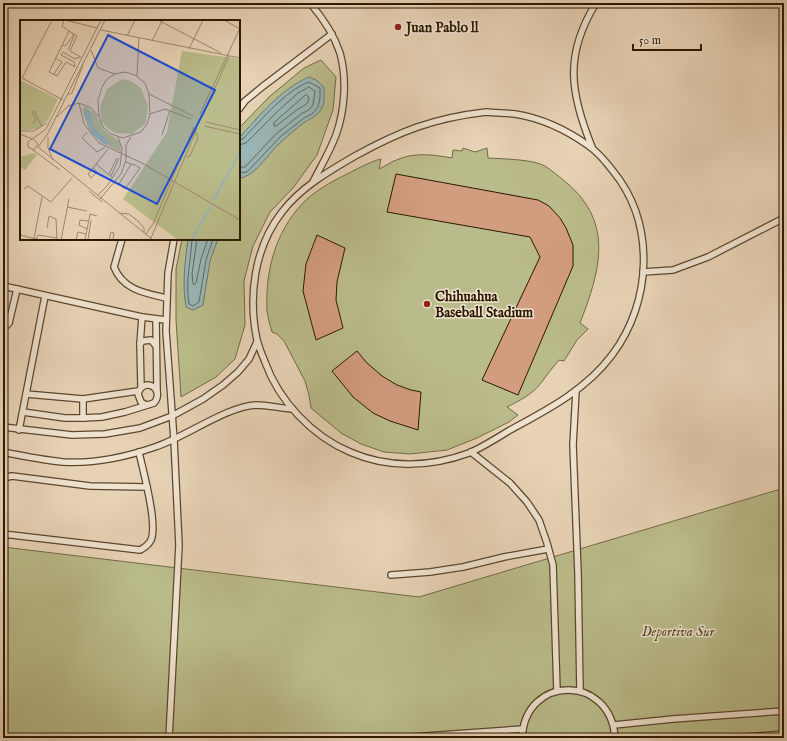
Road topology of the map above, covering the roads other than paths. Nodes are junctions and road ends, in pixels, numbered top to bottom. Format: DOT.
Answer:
graph roads {
  1 [pos="310,3"];
  2 [pos="596,3"];
  3 [pos="332,34"];
  4 [pos="240,107"];
  5 [pos="592,148"];
  6 [pos="312,184"];
  7 [pos="784,218"];
  8 [pos="122,240"];
  9 [pos="174,240"];
  10 [pos="643,272"];
  11 [pos="3,286"];
  12 [pos="17,289"];
  13 [pos="45,296"];
  14 [pos="166,298"];
  15 [pos="142,317"];
  16 [pos="156,319"];
  17 [pos="166,320"];
  18 [pos="3,327"];
  19 [pos="257,342"];
  20 [pos="140,344"];
  21 [pos="156,346"];
  22 [pos="140,389"];
  23 [pos="157,390"];
  24 [pos="576,391"];
  25 [pos="26,394"];
  26 [pos="83,399"];
  27 [pos="146,405"];
  28 [pos="292,409"];
  29 [pos="23,412"];
  30 [pos="172,416"];
  31 [pos="83,418"];
  32 [pos="3,427"];
  33 [pos="19,430"];
  34 [pos="174,440"];
  35 [pos="3,452"];
  36 [pos="139,452"];
  37 [pos="471,452"];
  38 [pos="3,478"];
  39 [pos="147,487"];
  40 [pos="3,534"];
  41 [pos="548,549"];
  42 [pos="391,575"];
  43 [pos="557,691"];
  44 [pos="580,691"];
  45 [pos="784,711"];
  46 [pos="614,725"];
  47 [pos="523,729"];
  48 [pos="784,734"];
  49 [pos="170,738"];
  50 [pos="397,738"];
  51 [pos="522,738"];
  52 [pos="615,738"];
  53 [pos="733,738"];
  1 -- 3 [label="lane"];
  2 -- 5 [label="lane"];
  3 -- 4 [label="lane"];
  3 -- 6 [label="lane"];
  5 -- 6 [label="lane"];
  5 -- 10 [label="lane"];
  6 -- 19 [label="lane"];
  7 -- 10 [label="lane"];
  8 -- 14 [label="lane"];
  9 -- 14 [label="lane"];
  10 -- 24 [label="lane"];
  11 -- 12 [label="lane"];
  12 -- 13 [label="lane"];
  12 -- 18 [label="lane"];
  13 -- 15 [label="lane"];
  13 -- 25 [label="lane"];
  14 -- 17 [label="lane"];
  15 -- 16 [label="lane"];
  15 -- 20 [label="lane"];
  16 -- 17 [label="lane"];
  16 -- 21 [label="lane"];
  17 -- 30 [label="lane"];
  19 -- 28 [label="lane"];
  19 -- 30 [label="lane"];
  20 -- 21 [label="lane"];
  20 -- 22 [label="lane"];
  21 -- 23 [label="lane"];
  22 -- 23 [label="lane"];
  22 -- 26 [label="lane"];
  22 -- 27 [label="lane"];
  23 -- 27 [label="lane"];
  24 -- 37 [label="lane"];
  24 -- 44 [label="lane"];
  25 -- 26 [label="lane"];
  25 -- 29 [label="lane"];
  26 -- 31 [label="lane"];
  27 -- 31 [label="lane"];
  28 -- 34 [label="lane"];
  28 -- 37 [label="lane"];
  29 -- 31 [label="lane"];
  29 -- 33 [label="lane"];
  30 -- 33 [label="lane"];
  30 -- 34 [label="lane"];
  32 -- 33 [label="lane"];
  34 -- 36 [label="lane"];
  34 -- 49 [label="lane"];
  35 -- 36 [label="lane"];
  36 -- 39 [label="lane"];
  37 -- 41 [label="lane"];
  38 -- 39 [label="lane"];
  39 -- 40 [label="lane"];
  41 -- 42 [label="lane"];
  41 -- 43 [label="lane"];
  43 -- 44 [label="lane"];
  43 -- 47 [label="lane"];
  44 -- 46 [label="lane"];
  45 -- 46 [label="lane"];
  46 -- 52 [label="lane"];
  47 -- 50 [label="lane"];
  47 -- 51 [label="lane"];
  48 -- 53 [label="lane"];
}
